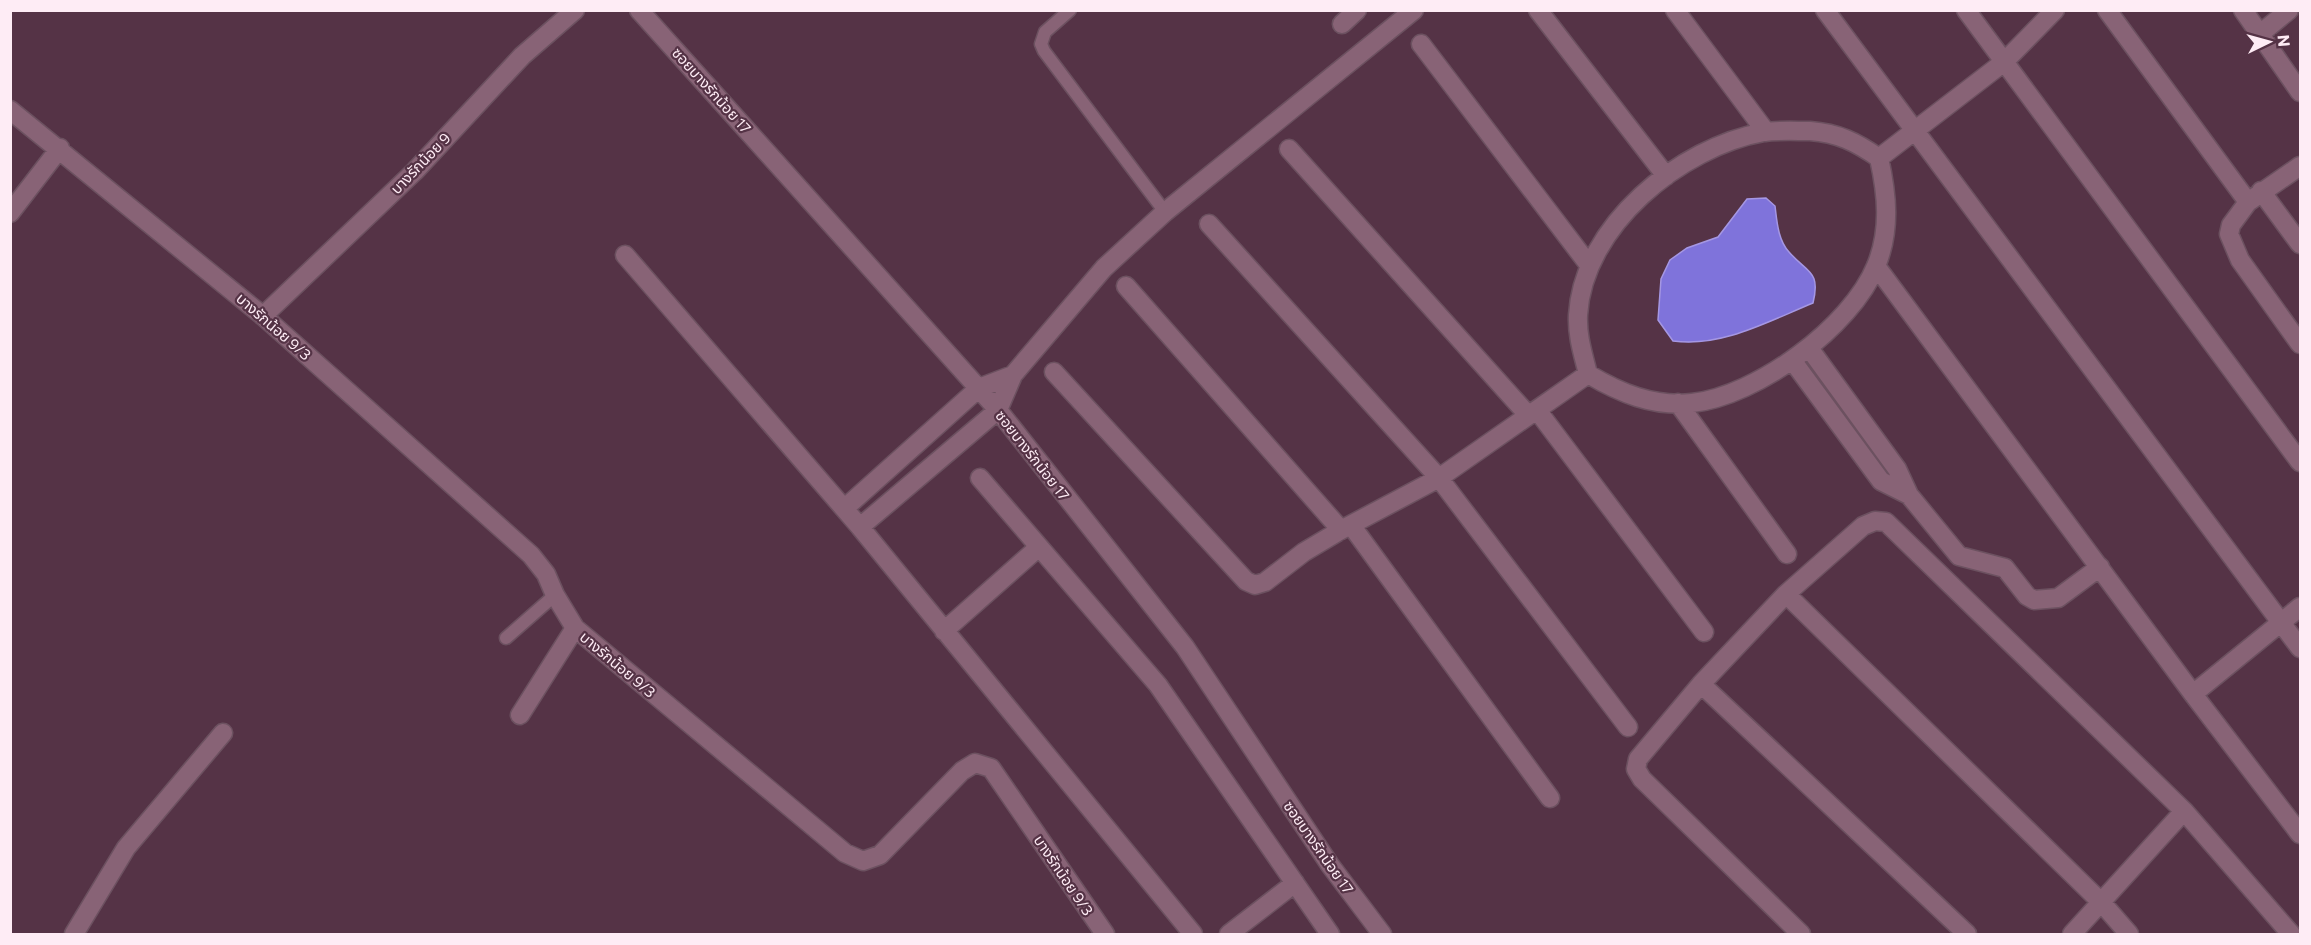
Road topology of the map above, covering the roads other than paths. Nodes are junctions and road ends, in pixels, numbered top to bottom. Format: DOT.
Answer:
graph roads {
  1 [pos="575,10"];
  2 [pos="639,10"];
  3 [pos="1070,10"];
  4 [pos="1357,10"];
  5 [pos="1414,10"];
  6 [pos="1538,10"];
  7 [pos="1675,10"];
  8 [pos="1825,10"];
  9 [pos="1966,10"];
  10 [pos="2055,10"];
  11 [pos="2107,10"];
  12 [pos="2242,10"];
  13 [pos="2289,10"];
  14 [pos="1342,24"];
  15 [pos="2260,34"];
  16 [pos="1421,44"];
  17 [pos="2004,62"];
  18 [pos="2301,92"];
  19 [pos="10,110"];
  20 [pos="1915,131"];
  21 [pos="1766,132"];
  22 [pos="60,148"];
  23 [pos="1289,149"];
  24 [pos="1879,158"];
  25 [pos="2301,166"];
  26 [pos="1666,176"];
  27 [pos="2254,197"];
  28 [pos="1165,212"];
  29 [pos="10,213"];
  30 [pos="1209,224"];
  31 [pos="2301,244"];
  32 [pos="625,255"];
  33 [pos="1589,265"];
  34 [pos="1876,266"];
  35 [pos="1125,286"];
  36 [pos="263,315"];
  37 [pos="2301,344"];
  38 [pos="1809,348"];
  39 [pos="1792,360"];
  40 [pos="1054,372"];
  41 [pos="1588,374"];
  42 [pos="1013,375"];
  43 [pos="980,388"];
  44 [pos="1678,403"];
  45 [pos="998,410"];
  46 [pos="1533,413"];
  47 [pos="2301,462"];
  48 [pos="980,478"];
  49 [pos="1439,478"];
  50 [pos="1910,495"];
  51 [pos="845,508"];
  52 [pos="860,527"];
  53 [pos="1346,528"];
  54 [pos="1040,546"];
  55 [pos="1787,554"];
  56 [pos="2100,567"];
  57 [pos="1786,594"];
  58 [pos="555,595"];
  59 [pos="2301,607"];
  60 [pos="2282,623"];
  61 [pos="575,628"];
  62 [pos="944,631"];
  63 [pos="1704,632"];
  64 [pos="506,638"];
  65 [pos="2301,648"];
  66 [pos="1701,684"];
  67 [pos="2193,694"];
  68 [pos="520,715"];
  69 [pos="1628,727"];
  70 [pos="223,733"];
  71 [pos="1550,798"];
  72 [pos="2184,811"];
  73 [pos="2301,834"];
  74 [pos="1295,883"];
  75 [pos="2102,903"];
  76 [pos="74,934"];
  77 [pos="1105,934"];
  78 [pos="1193,934"];
  79 [pos="1229,934"];
  80 [pos="1330,934"];
  81 [pos="1382,934"];
  82 [pos="1801,934"];
  83 [pos="1967,934"];
  84 [pos="2072,934"];
  85 [pos="2129,934"];
  86 [pos="2291,934"];
  1 -- 36 [label="street, บางรักน้อย 9"];
  2 -- 43 [label="street, ซอยบางรักน้อย 17"];
  3 -- 28 [label="lane"];
  4 -- 14 [label="street"];
  5 -- 28 [label="street"];
  6 -- 26 [label="street"];
  7 -- 21 [label="street"];
  8 -- 20 [label="street"];
  9 -- 17 [label="street"];
  10 -- 17 [label="street"];
  11 -- 27 [label="street"];
  12 -- 15 [label="street"];
  13 -- 15 [label="street"];
  15 -- 18 [label="street"];
  16 -- 33 [label="street"];
  17 -- 20 [label="street"];
  17 -- 47 [label="street"];
  19 -- 22 [label="street, บางรักน้อย 9/3"];
  20 -- 24 [label="street"];
  20 -- 60 [label="street"];
  21 -- 24 [label="street"];
  21 -- 26 [label="street"];
  22 -- 29 [label="street"];
  22 -- 36 [label="street, บางรักน้อย 9/3"];
  23 -- 46 [label="street"];
  24 -- 34 [label="street"];
  25 -- 27 [label="street"];
  26 -- 33 [label="street"];
  27 -- 31 [label="street"];
  27 -- 37 [label="street"];
  28 -- 42 [label="street"];
  30 -- 49 [label="street"];
  32 -- 51 [label="street"];
  33 -- 41 [label="street"];
  34 -- 38 [label="street"];
  34 -- 56 [label="street"];
  35 -- 53 [label="street"];
  36 -- 58 [label="street, บางรักน้อย 9/3"];
  38 -- 39 [label="street"];
  38 -- 50 [label="street"];
  39 -- 44 [label="street"];
  39 -- 50 [label="street"];
  40 -- 53 [label="street"];
  41 -- 44 [label="street"];
  41 -- 46 [label="street"];
  42 -- 43 [label="street"];
  42 -- 45 [label="street"];
  43 -- 45 [label="street, ซอยบางรักน้อย 17"];
  43 -- 51 [label="street"];
  44 -- 55 [label="street"];
  45 -- 52 [label="street"];
  45 -- 81 [label="street, ซอยบางรักน้อย 17"];
  46 -- 49 [label="street"];
  46 -- 63 [label="street"];
  48 -- 54 [label="street"];
  49 -- 53 [label="street"];
  49 -- 69 [label="street"];
  50 -- 56 [label="street"];
  51 -- 52 [label="street"];
  52 -- 62 [label="street"];
  53 -- 71 [label="street"];
  54 -- 62 [label="street"];
  54 -- 74 [label="street"];
  56 -- 67 [label="street"];
  57 -- 66 [label="street"];
  57 -- 72 [label="street"];
  57 -- 75 [label="street"];
  58 -- 61 [label="street, บางรักน้อย 9/3"];
  58 -- 64 [label="lane"];
  59 -- 60 [label="street"];
  60 -- 65 [label="street"];
  60 -- 67 [label="street"];
  61 -- 68 [label="street"];
  61 -- 77 [label="street, บางรักน้อย 9/3"];
  62 -- 78 [label="street"];
  66 -- 82 [label="street"];
  66 -- 83 [label="street"];
  67 -- 73 [label="street"];
  70 -- 76 [label="street"];
  72 -- 75 [label="street"];
  72 -- 86 [label="street"];
  74 -- 79 [label="street"];
  74 -- 80 [label="street"];
  75 -- 84 [label="street"];
  75 -- 85 [label="street"];
}
